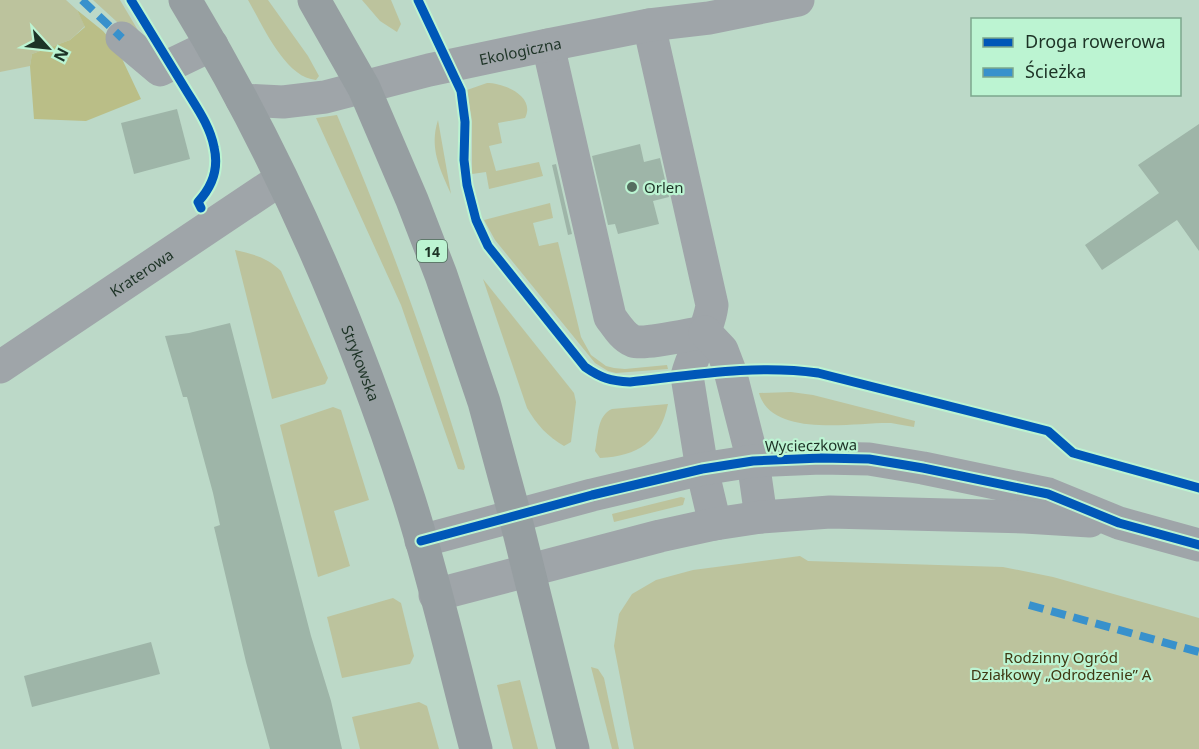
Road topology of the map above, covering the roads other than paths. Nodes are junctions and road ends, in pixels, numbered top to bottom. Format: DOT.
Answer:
graph roads {
  1 [pos="185,0"];
  2 [pos="314,0"];
  3 [pos="798,0"];
  4 [pos="649,25"];
  5 [pos="122,38"];
  6 [pos="212,45"];
  7 [pos="548,45"];
  8 [pos="364,88"];
  9 [pos="243,100"];
  10 [pos="281,179"];
  11 [pos="705,332"];
  12 [pos="0,368"];
  13 [pos="753,461"];
  14 [pos="702,469"];
  15 [pos="515,516"];
  16 [pos="761,517"];
  17 [pos="1119,523"];
  18 [pos="715,524"];
  19 [pos="421,541"];
  20 [pos="1199,545"];
  21 [pos="528,571"];
  22 [pos="435,595"];
  23 [pos="476,749"];
  24 [pos="573,749"];
  1 -- 6 [label="main road, Strykowska"];
  2 -- 8 [label="main road, 14"];
  3 -- 4 [label="street, Ekologiczna"];
  4 -- 7 [label="street, Ekologiczna"];
  4 -- 11 [label="street"];
  5 -- 6 [label="street"];
  6 -- 9 [label="main road, Strykowska"];
  7 -- 8 [label="street, Ekologiczna"];
  7 -- 11 [label="street"];
  8 -- 9 [label="street, Ekologiczna"];
  8 -- 15 [label="main road, 14"];
  9 -- 10 [label="main road, Strykowska"];
  10 -- 12 [label="street, Kraterowa"];
  10 -- 19 [label="main road, Strykowska"];
  11 -- 13 [label="street"];
  11 -- 14 [label="street"];
  13 -- 14 [label="street, Wycieczkowa"];
  13 -- 16 [label="street"];
  13 -- 17 [label="street, Wycieczkowa"];
  14 -- 15 [label="street, Wycieczkowa"];
  14 -- 18 [label="street"];
  15 -- 19 [label="street, Wycieczkowa"];
  15 -- 21 [label="main road, 14"];
  16 -- 17 [label="street, Wycieczkowa"];
  16 -- 18 [label="street, Wycieczkowa"];
  17 -- 20 [label="street, Wycieczkowa"];
  18 -- 21 [label="street, Wycieczkowa"];
  19 -- 22 [label="main road, Strykowska"];
  21 -- 22 [label="street, Wycieczkowa"];
  21 -- 24 [label="main road, 14"];
  22 -- 23 [label="main road, Strykowska"];
}
